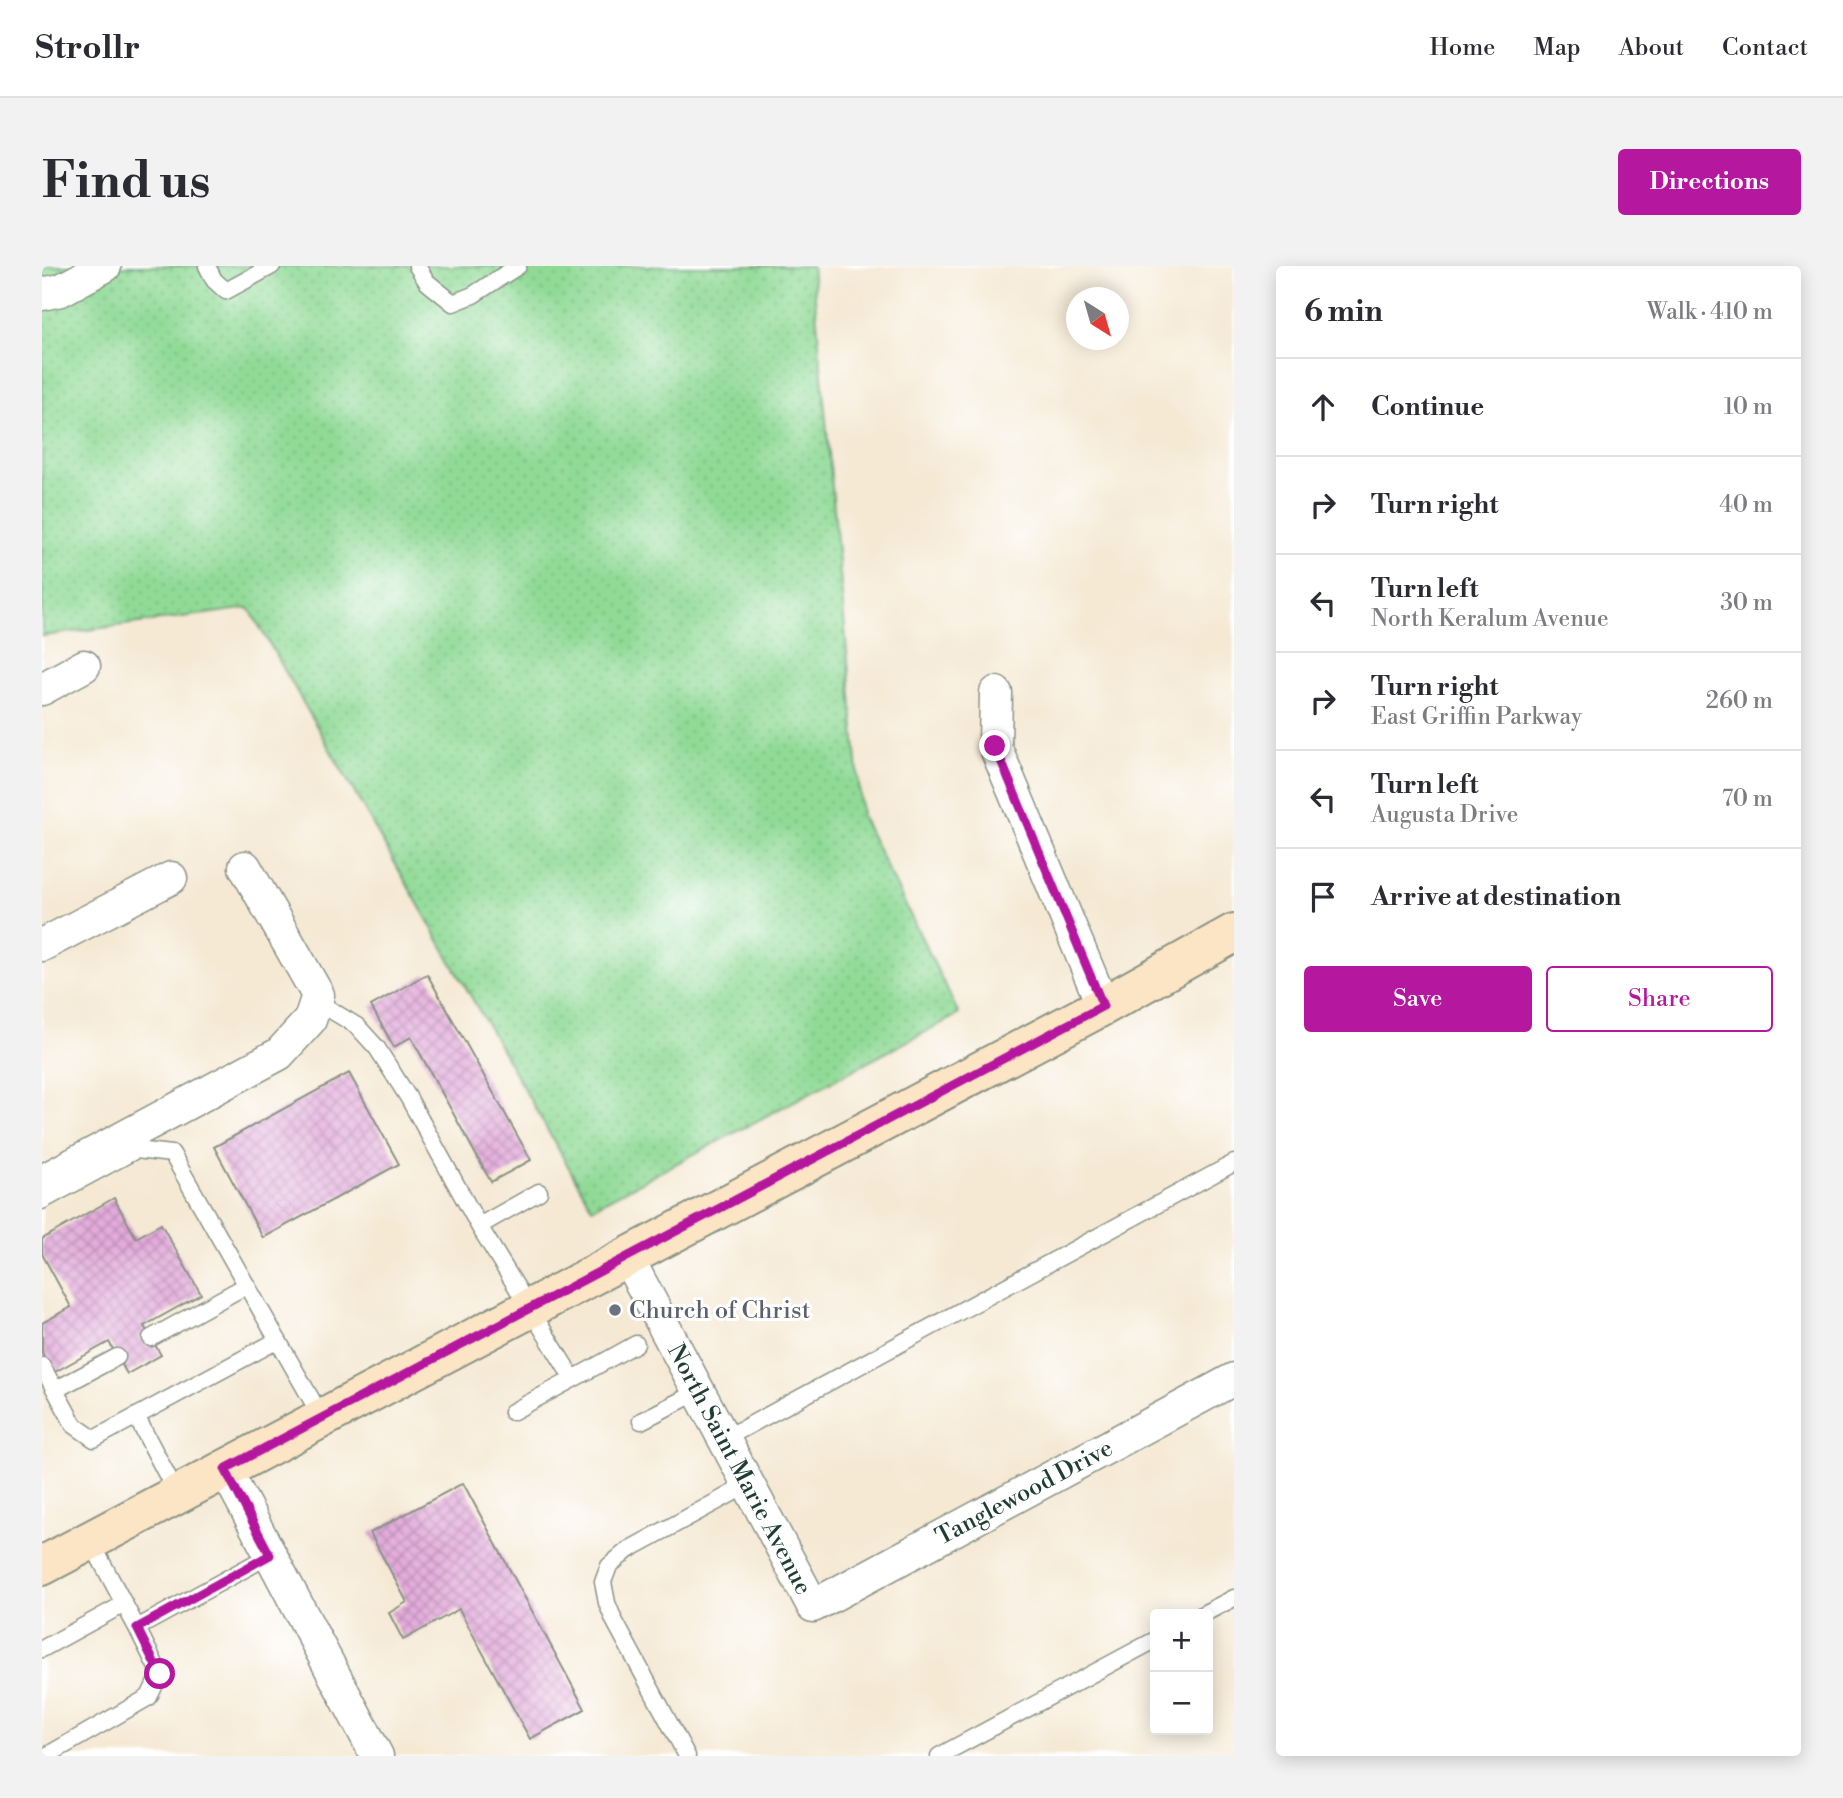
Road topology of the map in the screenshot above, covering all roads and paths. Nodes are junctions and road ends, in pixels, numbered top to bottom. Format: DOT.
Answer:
graph roads {
  1 [pos="106,266"];
  2 [pos="207,266"];
  3 [pos="272,266"];
  4 [pos="417,266"];
  5 [pos="518,266"];
  6 [pos="42,293"];
  7 [pos="84,666"];
  8 [pos="42,689"];
  9 [pos="996,694"];
  10 [pos="245,867"];
  11 [pos="172,878"];
  12 [pos="1234,933"];
  13 [pos="42,945"];
  14 [pos="316,1001"];
  15 [pos="1103,1006"];
  16 [pos="1233,1167"];
  17 [pos="42,1181"];
  18 [pos="538,1192"];
  19 [pos="42,1201"];
  20 [pos="479,1226"];
  21 [pos="627,1257"];
  22 [pos="247,1285"];
  23 [pos="529,1309"];
  24 [pos="151,1338"];
  25 [pos="278,1340"];
  26 [pos="636,1344"];
  27 [pos="117,1357"];
  28 [pos="42,1367"];
  29 [pos="573,1379"];
  30 [pos="1234,1379"];
  31 [pos="55,1390"];
  32 [pos="699,1391"];
  33 [pos="512,1412"];
  34 [pos="135,1416"];
  35 [pos="322,1418"];
  36 [pos="641,1421"];
  37 [pos="724,1439"];
  38 [pos="225,1469"];
  39 [pos="748,1484"];
  40 [pos="177,1494"];
  41 [pos="90,1540"];
  42 [pos="270,1555"];
  43 [pos="42,1566"];
  44 [pos="1234,1598"];
  45 [pos="124,1604"];
  46 [pos="813,1606"];
  47 [pos="1213,1609"];
  48 [pos="137,1628"];
  49 [pos="1150,1643"];
  50 [pos="42,1649"];
  51 [pos="46,1756"];
  52 [pos="377,1756"];
  53 [pos="687,1756"];
  54 [pos="939,1756"];
  1 -- 6 [label="street"];
  2 -- 3 [label="lane"];
  4 -- 5 [label="lane"];
  7 -- 8 [label="street"];
  9 -- 15 [label="street"];
  10 -- 14 [label="street"];
  11 -- 13 [label="street"];
  12 -- 15 [label="main road"];
  14 -- 17 [label="street"];
  14 -- 20 [label="lane"];
  15 -- 21 [label="main road"];
  16 -- 37 [label="lane"];
  18 -- 20 [label="lane"];
  19 -- 22 [label="lane"];
  20 -- 23 [label="lane"];
  21 -- 23 [label="main road"];
  21 -- 32 [label="street, North Saint Marie Avenue"];
  22 -- 24 [label="lane"];
  22 -- 25 [label="lane"];
  23 -- 29 [label="lane"];
  23 -- 35 [label="main road"];
  25 -- 34 [label="lane"];
  25 -- 35 [label="lane"];
  26 -- 29 [label="lane"];
  27 -- 31 [label="lane"];
  28 -- 31 [label="lane"];
  29 -- 33 [label="lane"];
  30 -- 46 [label="street, Tanglewood Drive"];
  31 -- 34 [label="lane"];
  32 -- 36 [label="lane"];
  32 -- 37 [label="street, North Saint Marie Avenue"];
  34 -- 40 [label="lane"];
  35 -- 38 [label="main road"];
  37 -- 39 [label="street, North Saint Marie Avenue"];
  38 -- 40 [label="main road"];
  38 -- 42 [label="street"];
  39 -- 46 [label="street, North Saint Marie Avenue"];
  39 -- 53 [label="lane"];
  40 -- 41 [label="main road"];
  41 -- 43 [label="main road"];
  41 -- 45 [label="lane"];
  42 -- 48 [label="lane"];
  42 -- 52 [label="street"];
  44 -- 47 [label="lane"];
  45 -- 48 [label="lane"];
  45 -- 50 [label="lane"];
  48 -- 51 [label="lane"];
  49 -- 54 [label="lane"];
}
